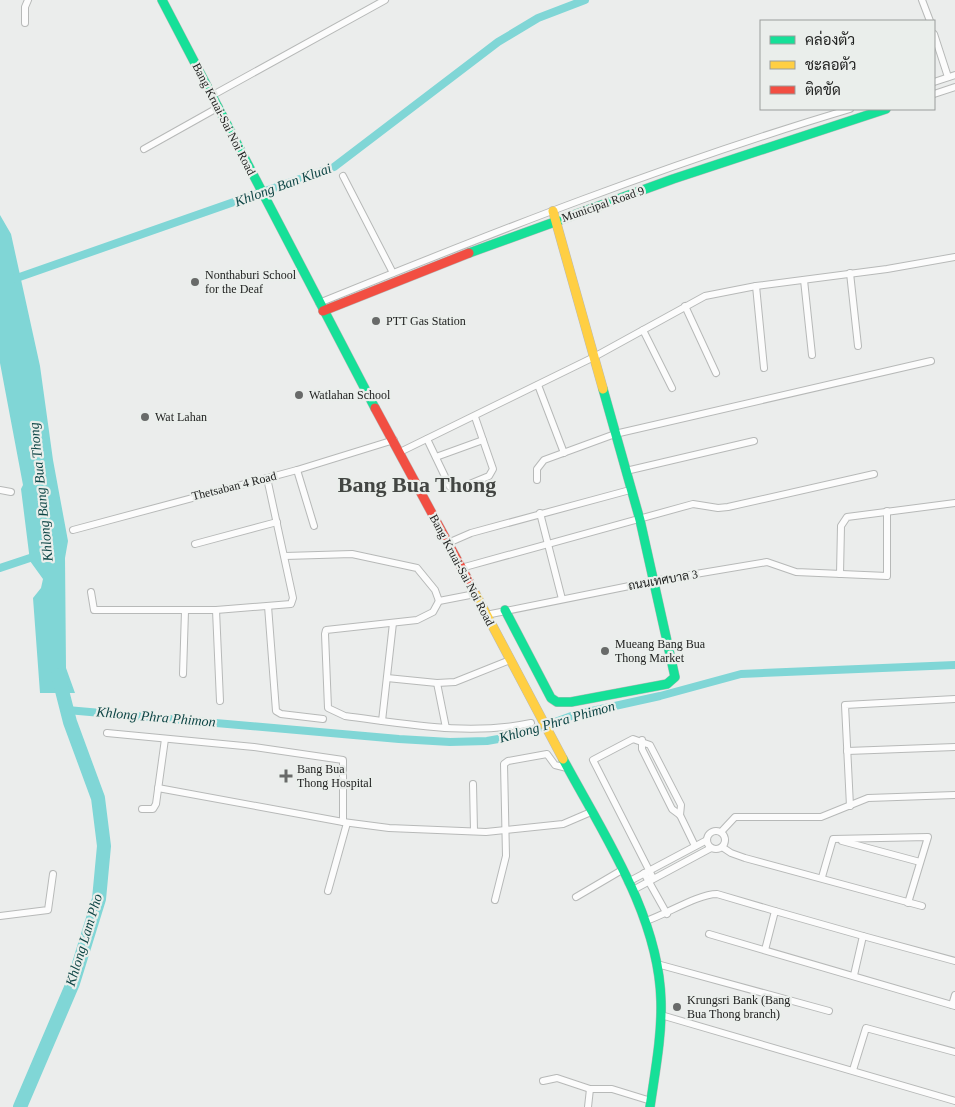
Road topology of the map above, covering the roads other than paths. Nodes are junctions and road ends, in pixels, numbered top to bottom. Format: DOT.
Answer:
graph roads {
  1 [pos="28,0"];
  2 [pos="162,0"];
  3 [pos="385,0"];
  4 [pos="922,0"];
  5 [pos="930,20"];
  6 [pos="25,23"];
  7 [pos="935,36"];
  8 [pos="952,76"];
  9 [pos="935,82"];
  10 [pos="955,87"];
  11 [pos="935,94"];
  12 [pos="213,95"];
  13 [pos="219,106"];
  14 [pos="847,110"];
  15 [pos="883,110"];
  16 [pos="144,149"];
  17 [pos="343,176"];
  18 [pos="553,210"];
  19 [pos="556,220"];
  20 [pos="955,257"];
  21 [pos="393,273"];
  22 [pos="850,274"];
  23 [pos="804,280"];
  24 [pos="756,286"];
  25 [pos="685,306"];
  26 [pos="321,307"];
  27 [pos="643,330"];
  28 [pos="858,346"];
  29 [pos="812,355"];
  30 [pos="594,357"];
  31 [pos="931,361"];
  32 [pos="764,368"];
  33 [pos="716,373"];
  34 [pos="538,385"];
  35 [pos="672,388"];
  36 [pos="475,417"];
  37 [pos="615,434"];
  38 [pos="427,439"];
  39 [pos="394,440"];
  40 [pos="483,440"];
  41 [pos="754,441"];
  42 [pos="400,452"];
  43 [pos="564,452"];
  44 [pos="436,458"];
  45 [pos="297,470"];
  46 [pos="626,472"];
  47 [pos="874,474"];
  48 [pos="266,478"];
  49 [pos="537,480"];
  50 [pos="0,490"];
  51 [pos="630,490"];
  52 [pos="11,492"];
  53 [pos="955,503"];
  54 [pos="887,511"];
  55 [pos="540,513"];
  56 [pos="640,520"];
  57 [pos="277,522"];
  58 [pos="314,526"];
  59 [pos="73,530"];
  60 [pos="448,543"];
  61 [pos="195,544"];
  62 [pos="547,544"];
  63 [pos="285,556"];
  64 [pos="461,568"];
  65 [pos="840,574"];
  66 [pos="654,581"];
  67 [pos="91,592"];
  68 [pos="475,594"];
  69 [pos="562,599"];
  70 [pos="439,601"];
  71 [pos="268,606"];
  72 [pos="185,610"];
  73 [pos="216,610"];
  74 [pos="504,610"];
  75 [pos="486,615"];
  76 [pos="393,623"];
  77 [pos="510,660"];
  78 [pos="183,674"];
  79 [pos="387,678"];
  80 [pos="437,683"];
  81 [pos="955,699"];
  82 [pos="220,702"];
  83 [pos="323,719"];
  84 [pos="382,721"];
  85 [pos="531,723"];
  86 [pos="446,728"];
  87 [pos="107,733"];
  88 [pos="164,739"];
  89 [pos="642,740"];
  90 [pos="955,747"];
  91 [pos="847,751"];
  92 [pos="568,768"];
  93 [pos="664,773"];
  94 [pos="656,777"];
  95 [pos="473,784"];
  96 [pos="158,788"];
  97 [pos="955,795"];
  98 [pos="850,806"];
  99 [pos="142,809"];
  100 [pos="591,812"];
  101 [pos="680,815"];
  102 [pos="345,823"];
  103 [pos="506,830"];
  104 [pos="474,831"];
  105 [pos="721,832"];
  106 [pos="833,839"];
  107 [pos="707,840"];
  108 [pos="695,846"];
  109 [pos="722,847"];
  110 [pos="711,848"];
  111 [pos="920,862"];
  112 [pos="622,870"];
  113 [pos="647,872"];
  114 [pos="53,874"];
  115 [pos="822,877"];
  116 [pos="651,880"];
  117 [pos="631,886"];
  118 [pos="328,891"];
  119 [pos="576,897"];
  120 [pos="495,900"];
  121 [pos="908,902"];
  122 [pos="922,906"];
  123 [pos="775,911"];
  124 [pos="667,914"];
  125 [pos="0,916"];
  126 [pos="646,921"];
  127 [pos="709,934"];
  128 [pos="863,936"];
  129 [pos="765,950"];
  130 [pos="955,961"];
  131 [pos="657,964"];
  132 [pos="854,975"];
  133 [pos="955,995"];
  134 [pos="953,1006"];
  135 [pos="829,1011"];
  136 [pos="661,1015"];
  137 [pos="955,1052"];
  138 [pos="853,1070"];
  139 [pos="543,1081"];
  140 [pos="590,1089"];
  141 [pos="955,1101"];
  142 [pos="650,1104"];
  143 [pos="588,1107"];
  1 -- 6 [label="street"];
  2 -- 12 [label="street, Bang Kruai-Sai Noi Road"];
  3 -- 12 [label="street"];
  4 -- 5 [label="street"];
  7 -- 8 [label="street"];
  8 -- 9 [label="street"];
  10 -- 11 [label="street"];
  12 -- 13 [label="street, Bang Kruai-Sai Noi Road"];
  13 -- 16 [label="street"];
  13 -- 26 [label="street, Bang Kruai-Sai Noi Road"];
  14 -- 18 [label="street, Municipal Road 9"];
  15 -- 19 [label="street, Municipal Road 9"];
  17 -- 21 [label="street"];
  18 -- 19 [label="street"];
  18 -- 21 [label="street, Municipal Road 9"];
  19 -- 26 [label="street, Municipal Road 9"];
  19 -- 30 [label="street"];
  20 -- 22 [label="street"];
  21 -- 26 [label="street, Municipal Road 9"];
  22 -- 23 [label="street"];
  22 -- 28 [label="street"];
  23 -- 24 [label="street"];
  23 -- 29 [label="street"];
  24 -- 25 [label="street"];
  24 -- 32 [label="street"];
  25 -- 27 [label="street"];
  25 -- 33 [label="street"];
  26 -- 39 [label="street, Bang Kruai-Sai Noi Road"];
  27 -- 30 [label="street"];
  27 -- 35 [label="street"];
  30 -- 34 [label="street"];
  30 -- 37 [label="street"];
  31 -- 37 [label="street"];
  34 -- 36 [label="street"];
  34 -- 43 [label="street"];
  36 -- 38 [label="street"];
  36 -- 40 [label="street"];
  37 -- 43 [label="street"];
  37 -- 46 [label="street"];
  38 -- 42 [label="street"];
  38 -- 44 [label="street"];
  39 -- 42 [label="street, Bang Kruai-Sai Noi Road"];
  39 -- 45 [label="street, Thetsaban 4 Road"];
  40 -- 44 [label="street"];
  40 -- 44 [label="street"];
  41 -- 46 [label="street"];
  42 -- 60 [label="street, Bang Kruai-Sai Noi Road"];
  43 -- 49 [label="street"];
  45 -- 48 [label="street, Thetsaban 4 Road"];
  45 -- 58 [label="street"];
  46 -- 51 [label="street"];
  47 -- 56 [label="street"];
  48 -- 57 [label="street"];
  48 -- 59 [label="street, Thetsaban 4 Road"];
  50 -- 52 [label="street"];
  51 -- 55 [label="street"];
  51 -- 56 [label="street"];
  53 -- 54 [label="street"];
  54 -- 65 [label="street"];
  54 -- 65 [label="street, ถนนเทศบาล 3"];
  55 -- 60 [label="street"];
  55 -- 62 [label="street"];
  56 -- 62 [label="street"];
  56 -- 66 [label="street"];
  57 -- 61 [label="street"];
  57 -- 63 [label="street"];
  60 -- 64 [label="street, Bang Kruai-Sai Noi Road"];
  62 -- 64 [label="street"];
  62 -- 69 [label="street"];
  63 -- 70 [label="street"];
  63 -- 71 [label="street"];
  64 -- 68 [label="street, Bang Kruai-Sai Noi Road"];
  65 -- 66 [label="street, ถนนเทศบาล 3"];
  66 -- 69 [label="street, ถนนเทศบาล 3"];
  66 -- 74 [label="street"];
  67 -- 72 [label="street"];
  68 -- 70 [label="street"];
  68 -- 75 [label="street, Bang Kruai-Sai Noi Road"];
  69 -- 74 [label="street, ถนนเทศบาล 3"];
  70 -- 76 [label="street"];
  71 -- 73 [label="street"];
  71 -- 83 [label="street"];
  72 -- 73 [label="street"];
  72 -- 78 [label="street"];
  73 -- 82 [label="street"];
  74 -- 75 [label="street, ถนนเทศบาล 3"];
  75 -- 77 [label="street, Bang Kruai-Sai Noi Road"];
  76 -- 79 [label="street"];
  76 -- 84 [label="street"];
  77 -- 80 [label="street"];
  77 -- 92 [label="street, Bang Kruai-Sai Noi Road"];
  79 -- 80 [label="street"];
  79 -- 84 [label="street"];
  80 -- 86 [label="street"];
  81 -- 91 [label="street"];
  84 -- 86 [label="street"];
  85 -- 86 [label="street"];
  87 -- 88 [label="street"];
  88 -- 96 [label="street"];
  88 -- 102 [label="street"];
  89 -- 93 [label="street"];
  89 -- 94 [label="street"];
  89 -- 113 [label="street"];
  90 -- 91 [label="street"];
  91 -- 98 [label="street"];
  92 -- 100 [label="street, Bang Kruai-Sai Noi Road"];
  92 -- 103 [label="street"];
  93 -- 94 [label="street"];
  93 -- 101 [label="street"];
  94 -- 101 [label="street"];
  95 -- 104 [label="street"];
  96 -- 99 [label="street"];
  96 -- 102 [label="street"];
  97 -- 98 [label="street"];
  98 -- 105 [label="street"];
  100 -- 103 [label="street"];
  100 -- 112 [label="street, Bang Kruai-Sai Noi Road"];
  101 -- 108 [label="street"];
  102 -- 104 [label="street"];
  102 -- 118 [label="street"];
  103 -- 104 [label="street"];
  103 -- 120 [label="street"];
  105 -- 107 [label="street"];
  105 -- 109 [label="street"];
  106 -- 111 [label="street"];
  106 -- 111 [label="street"];
  106 -- 115 [label="street"];
  107 -- 108 [label="street"];
  107 -- 110 [label="street"];
  108 -- 113 [label="street"];
  109 -- 110 [label="street"];
  109 -- 115 [label="street"];
  110 -- 116 [label="street"];
  111 -- 121 [label="street"];
  112 -- 117 [label="street, Bang Kruai-Sai Noi Road"];
  112 -- 119 [label="street"];
  113 -- 116 [label="street"];
  113 -- 117 [label="street"];
  114 -- 125 [label="street"];
  115 -- 121 [label="street"];
  116 -- 117 [label="street"];
  116 -- 124 [label="street"];
  117 -- 126 [label="street, Bang Kruai-Sai Noi Road"];
  121 -- 122 [label="street"];
  123 -- 124 [label="street"];
  123 -- 128 [label="street"];
  123 -- 129 [label="street"];
  124 -- 126 [label="street"];
  126 -- 131 [label="street, Bang Kruai-Sai Noi Road"];
  127 -- 129 [label="street"];
  128 -- 130 [label="street"];
  128 -- 132 [label="street"];
  129 -- 132 [label="street"];
  131 -- 135 [label="street"];
  131 -- 136 [label="street, Bang Kruai-Sai Noi Road"];
  132 -- 134 [label="street"];
  133 -- 134 [label="street"];
  136 -- 138 [label="street"];
  136 -- 142 [label="street, Bang Kruai-Sai Noi Road"];
  137 -- 138 [label="street"];
  138 -- 141 [label="street"];
  139 -- 140 [label="street"];
  140 -- 142 [label="street"];
  140 -- 143 [label="street"];
}
